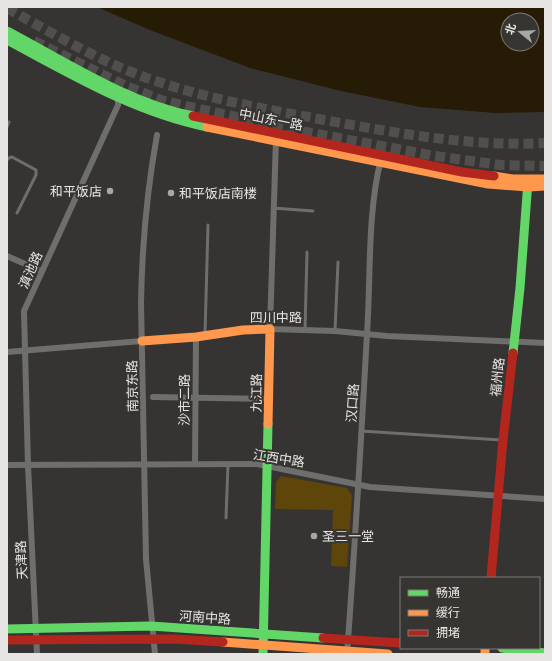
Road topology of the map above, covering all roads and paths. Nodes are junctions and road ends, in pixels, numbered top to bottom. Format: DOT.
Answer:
graph roads {
  1 [pos="7,31"];
  2 [pos="7,40"];
  3 [pos="118,98"];
  4 [pos="9,122"];
  5 [pos="7,127"];
  6 [pos="156,135"];
  7 [pos="276,137"];
  8 [pos="381,158"];
  9 [pos="7,160"];
  10 [pos="545,179"];
  11 [pos="528,183"];
  12 [pos="545,186"];
  13 [pos="273,208"];
  14 [pos="313,211"];
  15 [pos="17,213"];
  16 [pos="208,225"];
  17 [pos="307,252"];
  18 [pos="7,256"];
  19 [pos="338,262"];
  20 [pos="41,271"];
  21 [pos="270,329"];
  22 [pos="305,330"];
  23 [pos="335,331"];
  24 [pos="367,333"];
  25 [pos="200,336"];
  26 [pos="142,341"];
  27 [pos="514,342"];
  28 [pos="545,343"];
  29 [pos="25,351"];
  30 [pos="7,352"];
  31 [pos="153,397"];
  32 [pos="195,397"];
  33 [pos="268,399"];
  34 [pos="361,431"];
  35 [pos="503,440"];
  36 [pos="195,464"];
  37 [pos="228,464"];
  38 [pos="7,465"];
  39 [pos="28,465"];
  40 [pos="143,465"];
  41 [pos="268,465"];
  42 [pos="358,484"];
  43 [pos="498,496"];
  44 [pos="545,499"];
  45 [pos="226,518"];
  46 [pos="491,577"];
  47 [pos="151,626"];
  48 [pos="7,629"];
  49 [pos="35,629"];
  50 [pos="264,635"];
  51 [pos="152,638"];
  52 [pos="7,640"];
  53 [pos="36,640"];
  54 [pos="348,640"];
  55 [pos="400,642"];
  56 [pos="511,649"];
  57 [pos="264,650"];
  58 [pos="347,652"];
  59 [pos="545,653"];
  60 [pos="37,654"];
  61 [pos="155,654"];
  62 [pos="388,654"];
  1 -- 7 [label="main road, 中山东一路"];
  2 -- 3 [label="main road, 中山东一路"];
  3 -- 7 [label="main road, 中山东一路"];
  3 -- 20 [label="street, 滇池路"];
  4 -- 5 [label="lane"];
  6 -- 26 [label="street, 南京东路"];
  7 -- 8 [label="main road, 中山东一路"];
  7 -- 13 [label="street, 九江路"];
  8 -- 11 [label="main road, 中山东一路"];
  8 -- 24 [label="street, 汉口路"];
  9 -- 15 [label="lane"];
  10 -- 11 [label="main road, 中山东一路"];
  11 -- 12 [label="main road, 中山东一路"];
  11 -- 27 [label="main road, 福州路"];
  13 -- 14 [label="lane"];
  13 -- 21 [label="street, 九江路"];
  16 -- 25 [label="lane"];
  17 -- 22 [label="lane"];
  18 -- 20 [label="street"];
  19 -- 23 [label="lane"];
  20 -- 29 [label="street, 滇池路"];
  21 -- 22 [label="street, 四川中路"];
  21 -- 25 [label="main road, 四川中路"];
  21 -- 33 [label="main road, 九江路"];
  22 -- 23 [label="street, 四川中路"];
  23 -- 24 [label="street, 四川中路"];
  24 -- 27 [label="street, 四川中路"];
  24 -- 34 [label="street, 汉口路"];
  25 -- 26 [label="main road, 四川中路"];
  25 -- 32 [label="street, 沙市二路"];
  26 -- 29 [label="street, 四川中路"];
  26 -- 40 [label="street, 南京东路"];
  27 -- 28 [label="street, 四川中路"];
  27 -- 35 [label="main road, 福州路"];
  29 -- 30 [label="street, 四川中路"];
  29 -- 39 [label="street, 滇池路"];
  31 -- 32 [label="street"];
  32 -- 33 [label="street"];
  32 -- 36 [label="street, 沙市二路"];
  33 -- 41 [label="main road, 九江路"];
  34 -- 35 [label="lane"];
  34 -- 42 [label="street, 汉口路"];
  35 -- 43 [label="main road, 福州路"];
  36 -- 37 [label="street, 江西中路"];
  36 -- 40 [label="street, 江西中路"];
  37 -- 41 [label="street, 江西中路"];
  37 -- 45 [label="lane"];
  38 -- 39 [label="street, 江西中路"];
  39 -- 40 [label="street, 江西中路"];
  39 -- 49 [label="street, 天津路"];
  40 -- 47 [label="street, 南京东路"];
  41 -- 42 [label="street, 江西中路"];
  41 -- 50 [label="main road, 九江路"];
  42 -- 43 [label="street, 江西中路"];
  42 -- 54 [label="street, 汉口路"];
  43 -- 44 [label="street, 江西中路"];
  43 -- 46 [label="main road, 福州路"];
  47 -- 49 [label="main road, 河南中路"];
  47 -- 50 [label="main road, 河南中路"];
  47 -- 51 [label="street, 南京东路"];
  48 -- 49 [label="main road, 河南中路"];
  49 -- 53 [label="street, 天津路"];
  50 -- 54 [label="main road, 河南中路"];
  50 -- 57 [label="main road, 九江路"];
  51 -- 53 [label="main road, 河南中路"];
  51 -- 57 [label="main road, 河南中路"];
  51 -- 61 [label="street, 南京东路"];
  52 -- 53 [label="main road, 河南中路"];
  53 -- 60 [label="street, 天津路"];
  54 -- 55 [label="main road, 河南中路"];
  54 -- 58 [label="street, 汉口路"];
  56 -- 59 [label="main road"];
  57 -- 58 [label="main road, 河南中路"];
  58 -- 62 [label="main road, 河南中路"];
}
